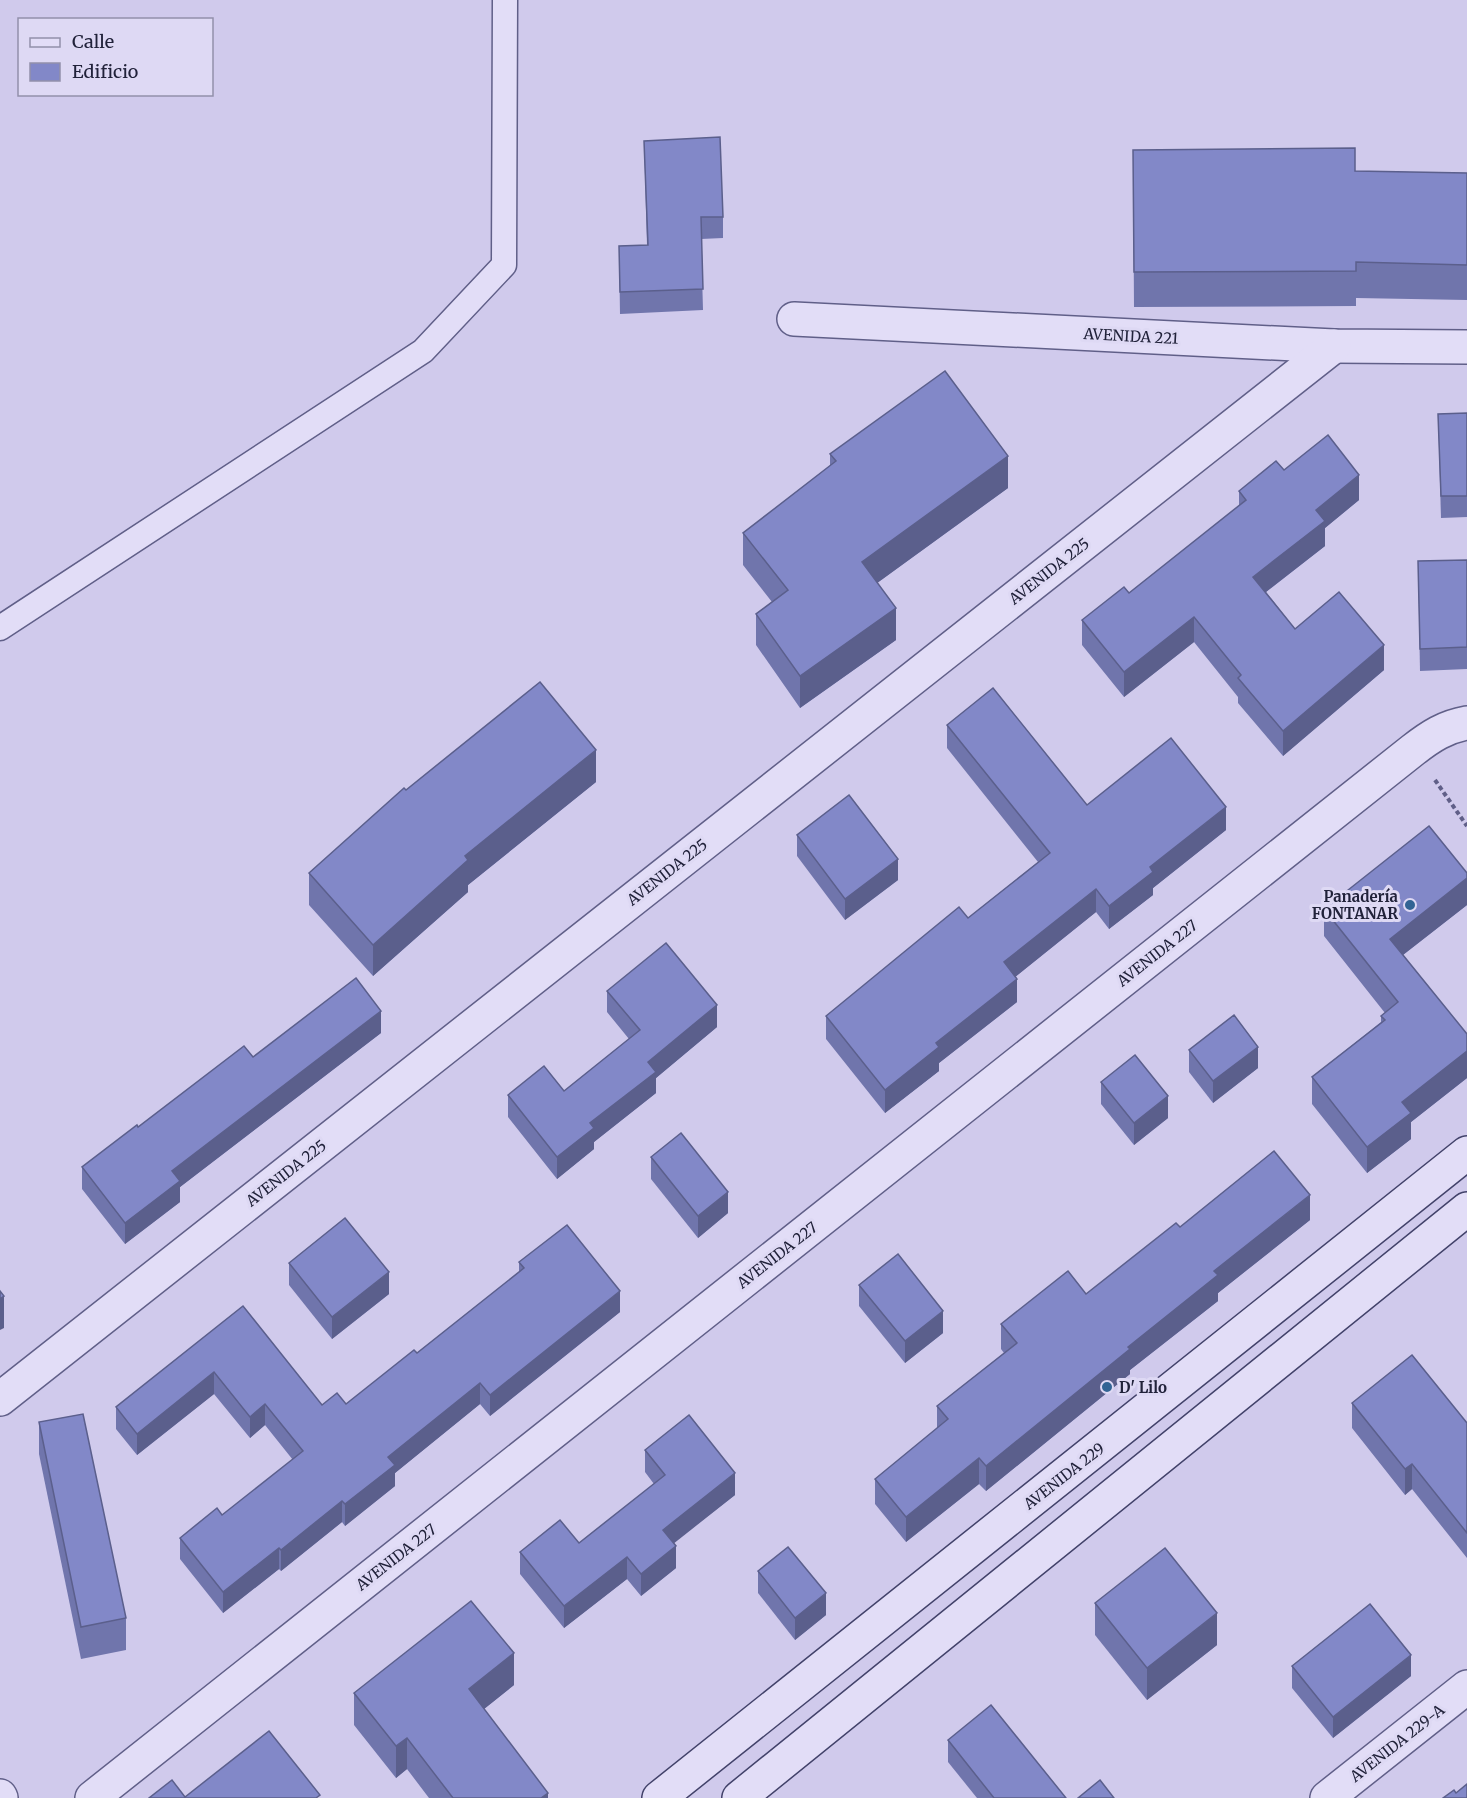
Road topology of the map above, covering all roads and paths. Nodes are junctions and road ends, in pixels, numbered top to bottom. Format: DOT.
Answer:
graph roads {
  1 [pos="505,0"];
  2 [pos="794,319"];
  3 [pos="1334,346"];
  4 [pos="1467,347"];
  5 [pos="0,628"];
  6 [pos="1467,723"];
  7 [pos="1413,750"];
  8 [pos="1467,826"];
  9 [pos="1467,1153"];
  10 [pos="1467,1209"];
  11 [pos="0,1399"];
  12 [pos="1113,1437"];
  13 [pos="1142,1473"];
  14 [pos="1467,1687"];
  15 [pos="92,1798"];
  16 [pos="659,1798"];
  17 [pos="739,1798"];
  18 [pos="1327,1798"];
  1 -- 5 [label="lane"];
  2 -- 3 [label="street, AVENIDA 221"];
  3 -- 4 [label="street, AVENIDA 221"];
  3 -- 11 [label="street, AVENIDA 225"];
  6 -- 7 [label="street, AVENIDA 227"];
  7 -- 8 [label="path"];
  7 -- 15 [label="street, AVENIDA 227"];
  9 -- 12 [label="street, AVENIDA 229"];
  10 -- 13 [label="street"];
  12 -- 13 [label="street"];
  12 -- 16 [label="street, AVENIDA 229"];
  13 -- 17 [label="street"];
  14 -- 18 [label="street, AVENIDA 229-A"];
}
